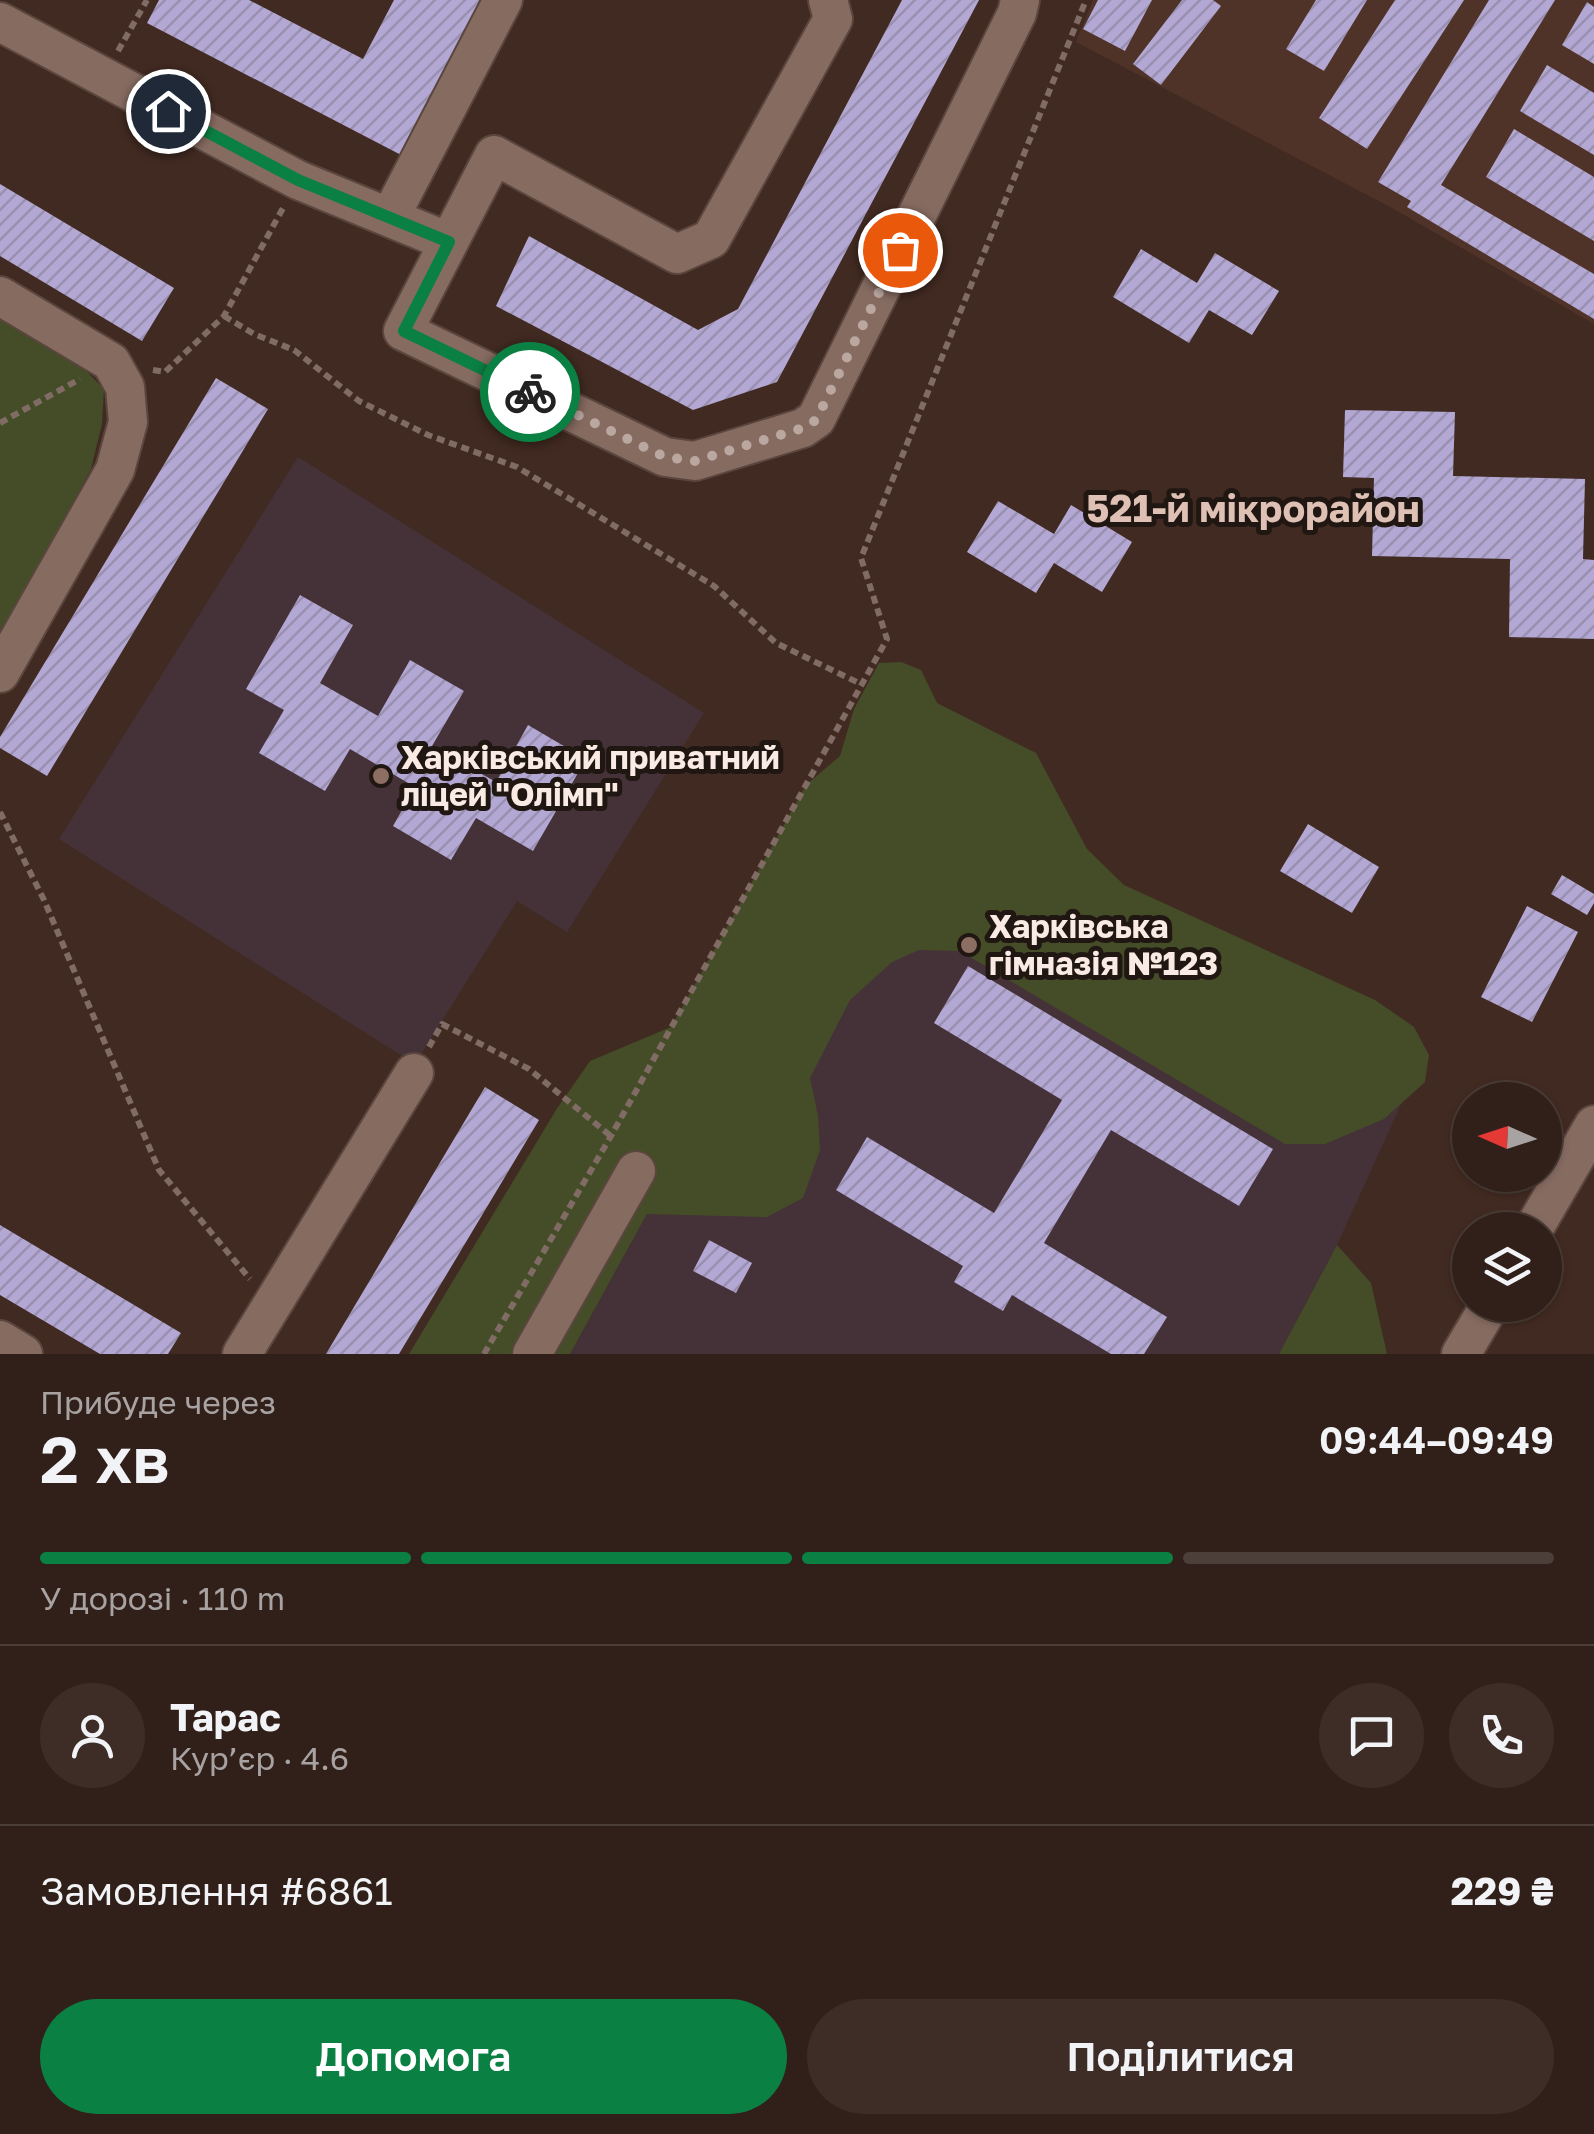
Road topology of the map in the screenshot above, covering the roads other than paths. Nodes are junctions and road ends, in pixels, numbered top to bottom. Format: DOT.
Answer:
graph roads {
  1 [pos="503,0"];
  2 [pos="828,0"];
  3 [pos="1020,0"];
  4 [pos="0,22"];
  5 [pos="390,216"];
  6 [pos="449,242"];
  7 [pos="0,296"];
  8 [pos="0,673"];
  9 [pos="414,1073"];
  10 [pos="1594,1124"];
  11 [pos="636,1171"];
  12 [pos="1543,1212"];
  13 [pos="1480,1322"];
  14 [pos="0,1340"];
  15 [pos="23,1354"];
  16 [pos="242,1354"];
  17 [pos="532,1354"];
  18 [pos="1462,1354"];
  1 -- 5 [label="lane"];
  2 -- 6 [label="lane"];
  3 -- 6 [label="lane"];
  4 -- 5 [label="lane"];
  5 -- 6 [label="lane"];
  7 -- 8 [label="lane"];
  9 -- 16 [label="lane"];
  10 -- 12 [label="lane"];
  11 -- 17 [label="lane"];
  13 -- 18 [label="lane"];
  14 -- 15 [label="lane"];
}
